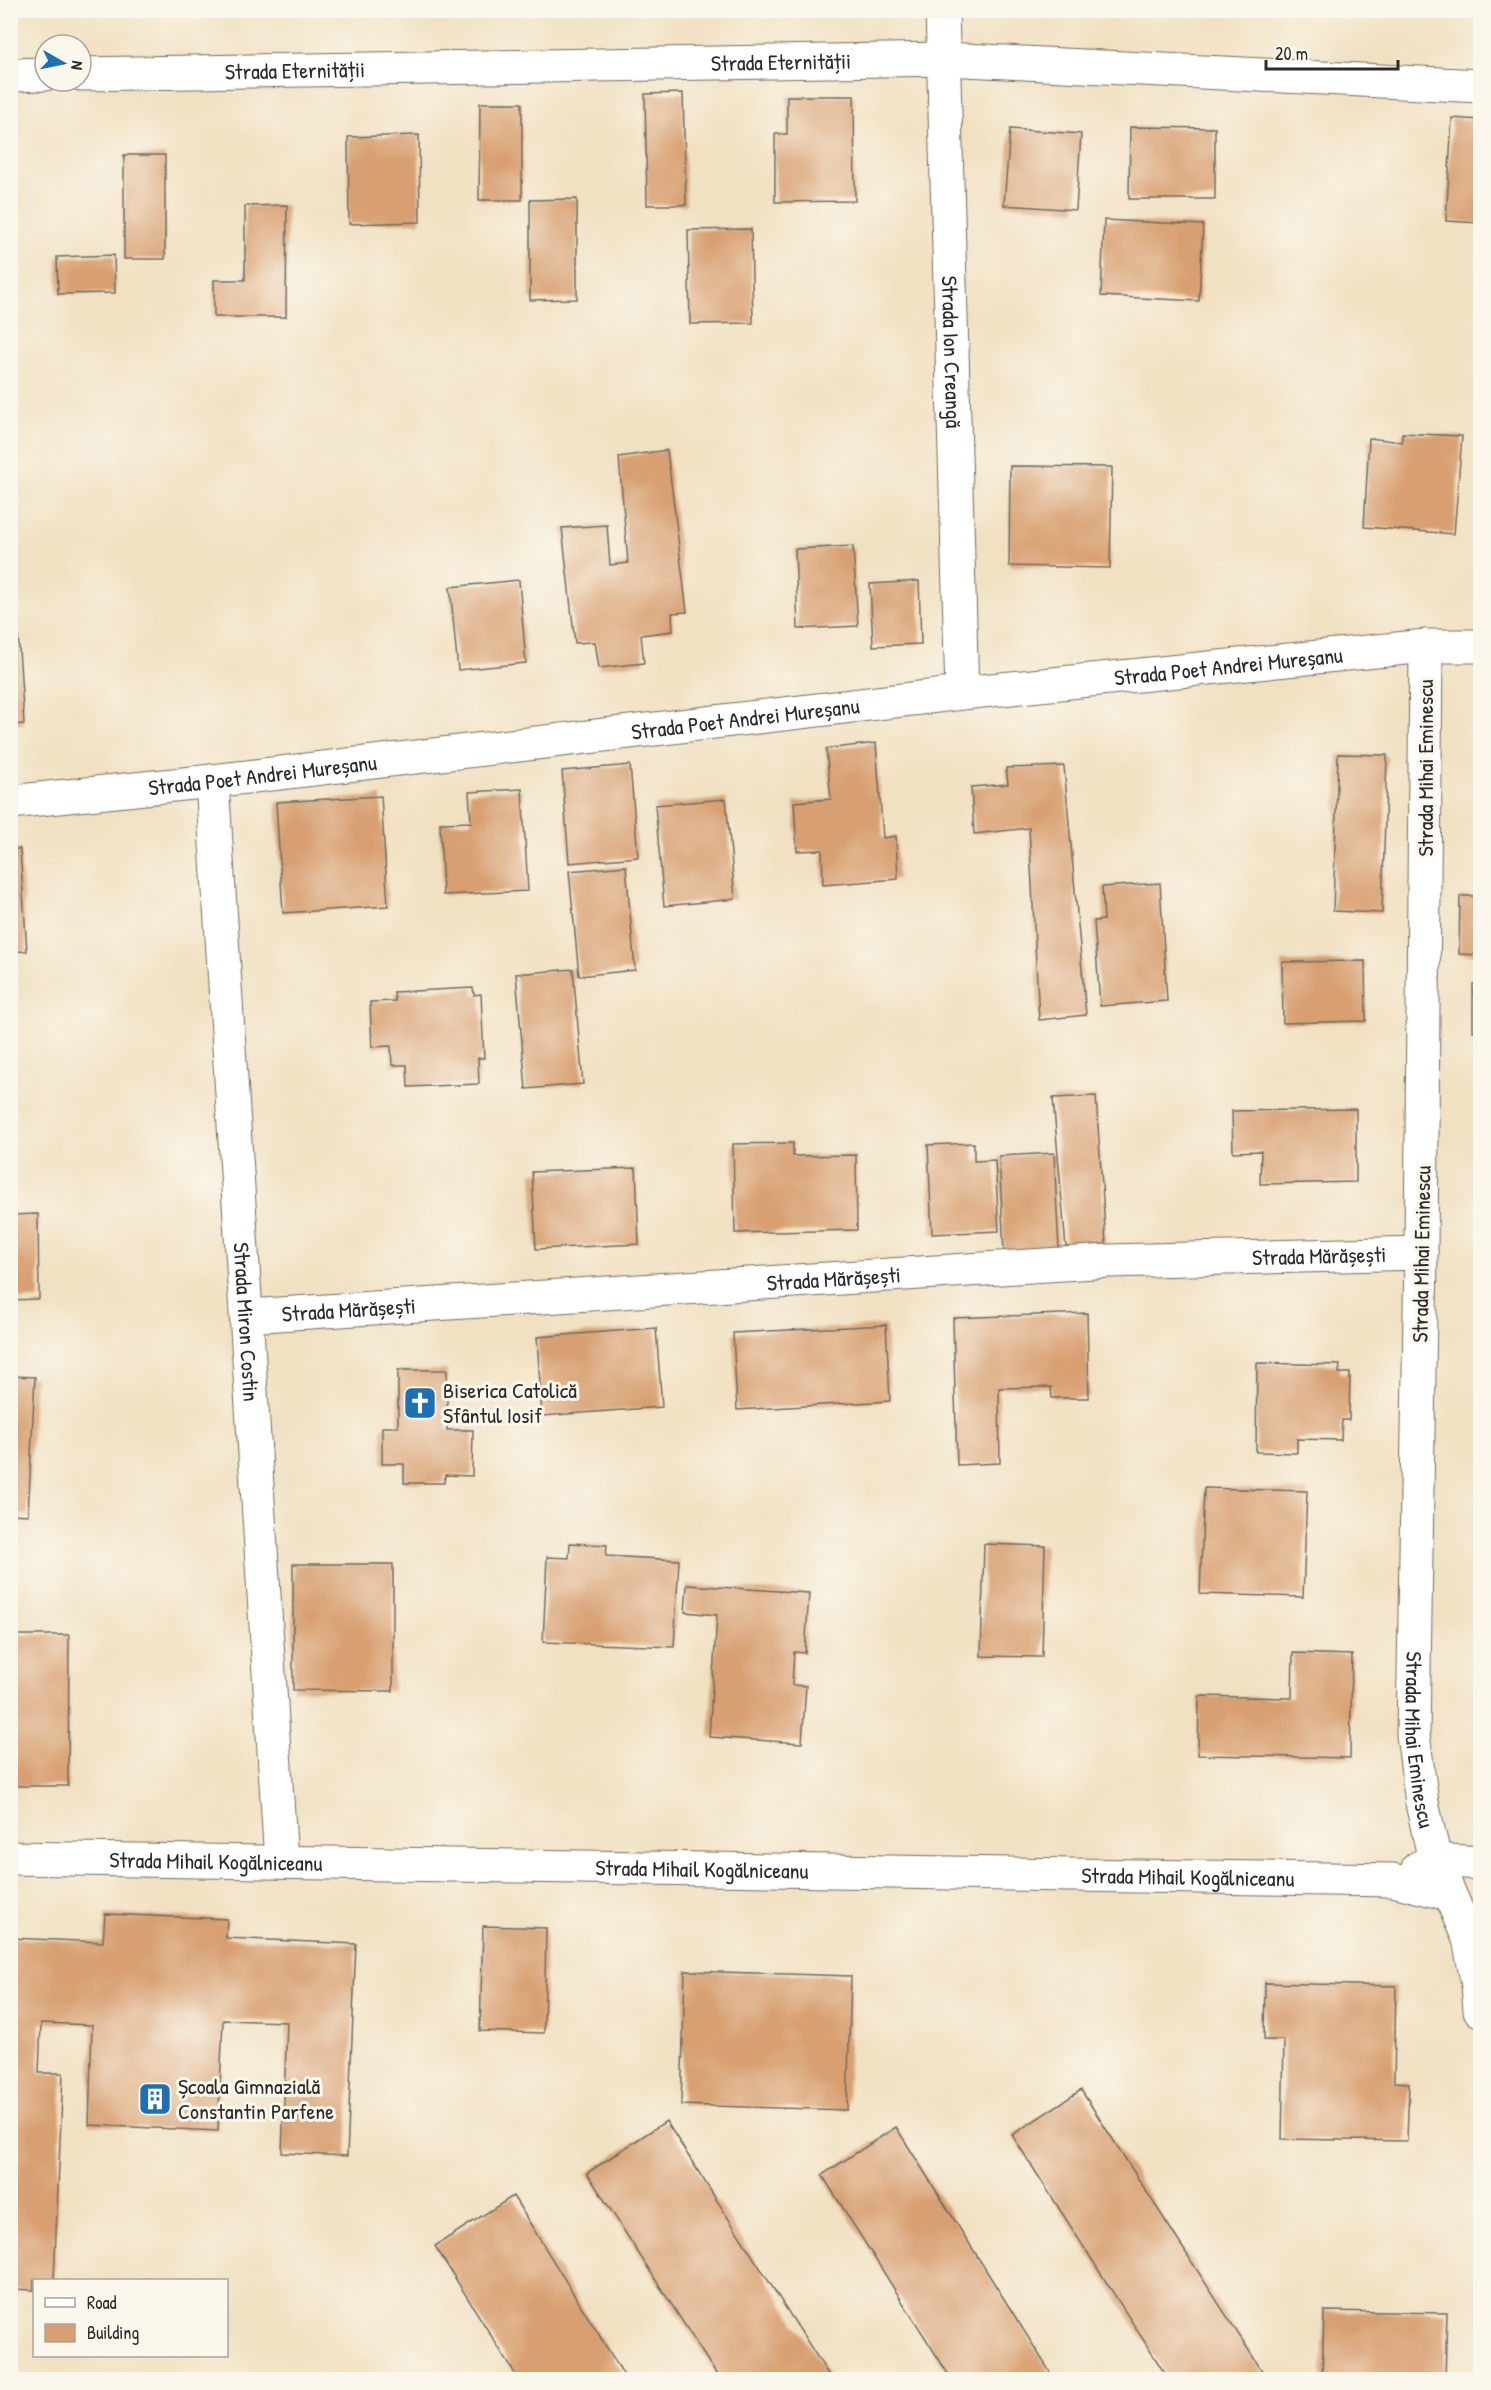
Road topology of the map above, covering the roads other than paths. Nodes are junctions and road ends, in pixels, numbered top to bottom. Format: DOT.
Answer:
graph roads {
  1 [pos="942,10"];
  2 [pos="945,59"];
  3 [pos="33,74"];
  4 [pos="93,74"];
  5 [pos="10,75"];
  6 [pos="1480,86"];
  7 [pos="1426,646"];
  8 [pos="1480,646"];
  9 [pos="962,693"];
  10 [pos="212,781"];
  11 [pos="10,802"];
  12 [pos="1421,1253"];
  13 [pos="247,1316"];
  14 [pos="10,1858"];
  15 [pos="1435,1860"];
  16 [pos="280,1861"];
  17 [pos="1480,1863"];
  18 [pos="1394,1880"];
  19 [pos="1449,1894"];
  20 [pos="1478,1969"];
  21 [pos="1480,2010"];
  1 -- 2 [label="street, Strada Ion Creangă"];
  2 -- 4 [label="street, Strada Eternității"];
  2 -- 6 [label="street, Strada Eternității"];
  2 -- 9 [label="street, Strada Ion Creangă"];
  3 -- 5 [label="street"];
  7 -- 8 [label="street, Strada Poet Andrei Mureșanu"];
  7 -- 9 [label="street, Strada Poet Andrei Mureșanu"];
  7 -- 12 [label="street, Strada Mihai Eminescu"];
  9 -- 10 [label="street, Strada Poet Andrei Mureșanu"];
  10 -- 11 [label="street, Strada Poet Andrei Mureșanu"];
  10 -- 13 [label="street, Strada Miron Costin"];
  12 -- 13 [label="street, Strada Mărășești"];
  12 -- 15 [label="street, Strada Mihai Eminescu"];
  13 -- 16 [label="street, Strada Miron Costin"];
  14 -- 16 [label="street, Strada Mihail Kogălniceanu"];
  15 -- 17 [label="street, Strada Mihail Kogălniceanu"];
  15 -- 18 [label="street, Strada Mihail Kogălniceanu"];
  15 -- 19 [label="street, Strada Mihai Eminescu"];
  16 -- 18 [label="street, Strada Mihail Kogălniceanu"];
  18 -- 19 [label="street, Strada Mihail Kogălniceanu"];
  19 -- 20 [label="street, Strada Mihai Eminescu"];
  20 -- 21 [label="street, Strada Mihai Eminescu"];
}
